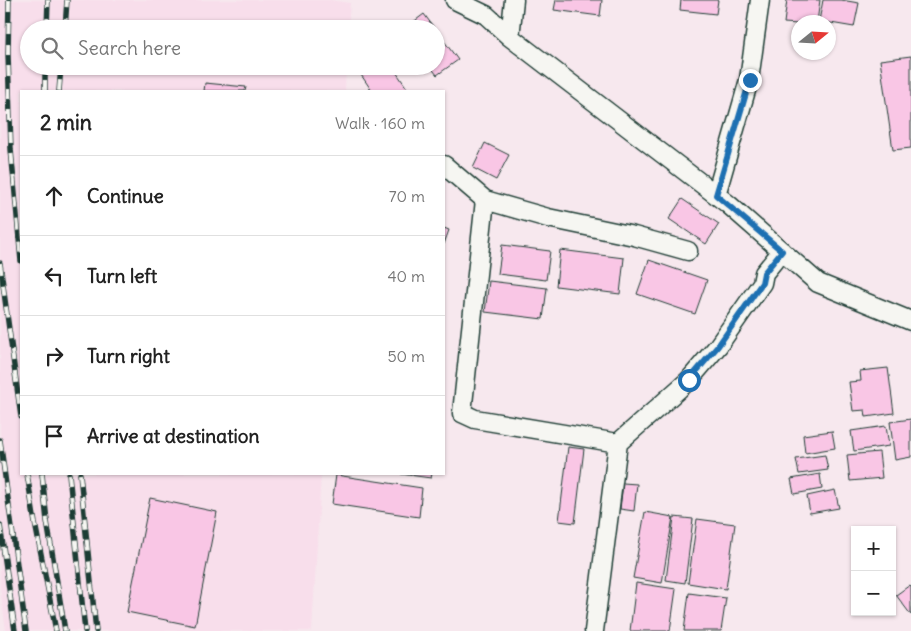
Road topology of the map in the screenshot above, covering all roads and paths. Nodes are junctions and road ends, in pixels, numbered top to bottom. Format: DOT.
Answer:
graph roads {
  1 [pos="455,0"];
  2 [pos="514,0"];
  3 [pos="760,0"];
  4 [pos="510,37"];
  5 [pos="445,166"];
  6 [pos="716,195"];
  7 [pos="485,200"];
  8 [pos="688,251"];
  9 [pos="782,251"];
  10 [pos="911,321"];
  11 [pos="618,443"];
  12 [pos="594,631"];
  1 -- 4 [label="street"];
  2 -- 4 [label="street"];
  3 -- 6 [label="street"];
  4 -- 6 [label="street"];
  5 -- 7 [label="street"];
  6 -- 9 [label="street"];
  7 -- 8 [label="street"];
  7 -- 11 [label="street"];
  9 -- 10 [label="street"];
  9 -- 11 [label="street"];
  11 -- 12 [label="street"];
}
